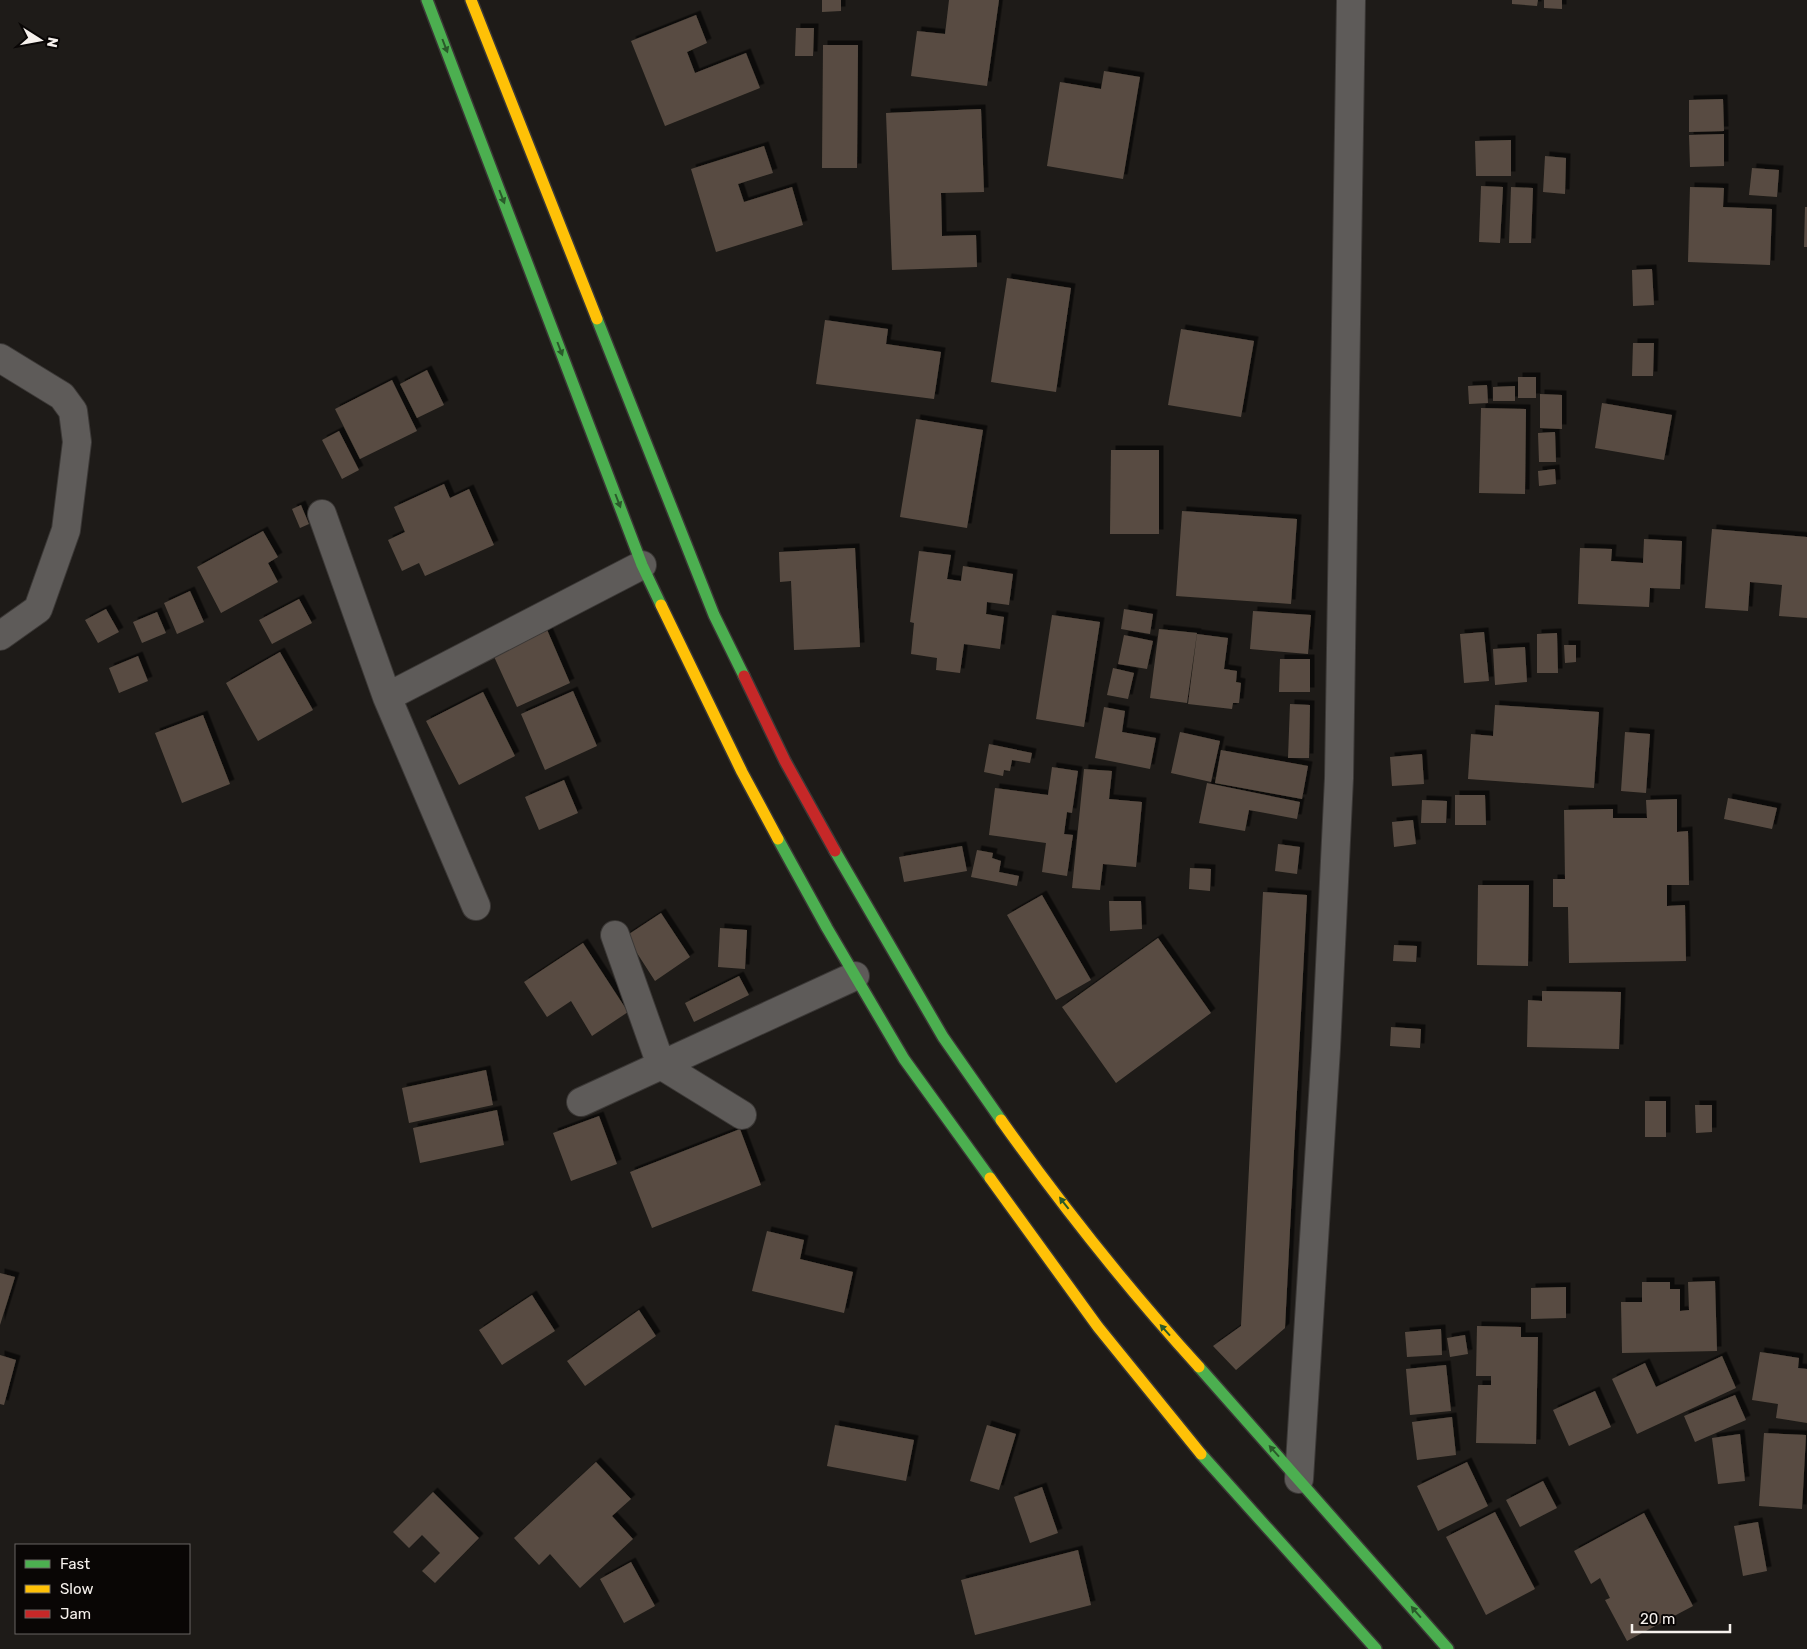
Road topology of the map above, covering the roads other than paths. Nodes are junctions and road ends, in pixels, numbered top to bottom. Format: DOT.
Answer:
graph roads {
  1 [pos="427,0"];
  2 [pos="471,0"];
  3 [pos="1351,0"];
  4 [pos="0,358"];
  5 [pos="322,514"];
  6 [pos="642,564"];
  7 [pos="0,636"];
  8 [pos="387,697"];
  9 [pos="476,906"];
  10 [pos="615,935"];
  11 [pos="855,976"];
  12 [pos="660,1065"];
  13 [pos="581,1102"];
  14 [pos="742,1115"];
  15 [pos="1299,1479"];
  16 [pos="1376,1649"];
  17 [pos="1448,1649"];
  1 -- 6 [label="main road, one-way"];
  15 -- 2 [label="main road, one-way"];
  3 -- 15 [label="street"];
  4 -- 7 [label="street"];
  5 -- 8 [label="street"];
  6 -- 8 [label="street"];
  6 -- 11 [label="main road"];
  8 -- 9 [label="street"];
  10 -- 12 [label="street"];
  11 -- 12 [label="street"];
  11 -- 16 [label="main road"];
  12 -- 13 [label="street"];
  12 -- 14 [label="street"];
  17 -- 15 [label="main road, one-way"];
}
